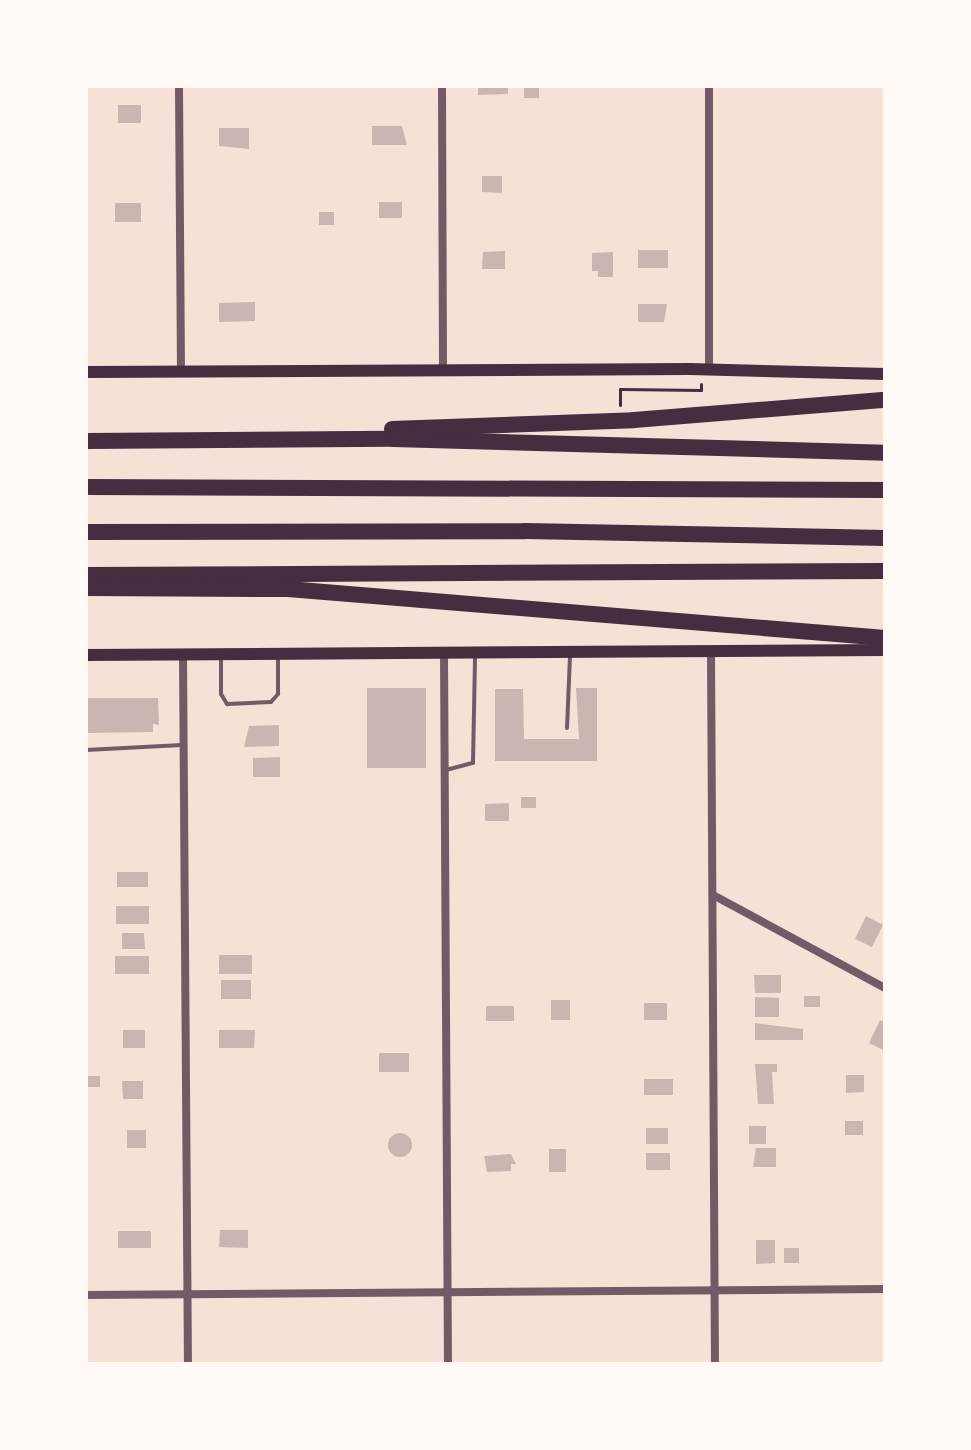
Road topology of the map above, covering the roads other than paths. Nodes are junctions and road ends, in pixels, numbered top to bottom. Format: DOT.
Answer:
graph roads {
  1 [pos="179,86"];
  2 [pos="442,86"];
  3 [pos="709,86"];
  4 [pos="443,369"];
  5 [pos="709,369"];
  6 [pos="86,372"];
  7 [pos="181,372"];
  8 [pos="885,374"];
  9 [pos="885,400"];
  10 [pos="261,440"];
  11 [pos="86,441"];
  12 [pos="885,453"];
  13 [pos="86,487"];
  14 [pos="885,490"];
  15 [pos="86,532"];
  16 [pos="885,538"];
  17 [pos="885,571"];
  18 [pos="86,575"];
  19 [pos="86,588"];
  20 [pos="885,638"];
  21 [pos="885,650"];
  22 [pos="570,652"];
  23 [pos="711,652"];
  24 [pos="444,653"];
  25 [pos="475,653"];
  26 [pos="278,654"];
  27 [pos="86,655"];
  28 [pos="183,655"];
  29 [pos="221,655"];
  30 [pos="567,728"];
  31 [pos="184,745"];
  32 [pos="86,750"];
  33 [pos="446,770"];
  34 [pos="713,895"];
  35 [pos="885,988"];
  36 [pos="885,1289"];
  37 [pos="715,1290"];
  38 [pos="447,1293"];
  39 [pos="187,1294"];
  40 [pos="86,1295"];
  41 [pos="188,1364"];
  42 [pos="448,1364"];
  43 [pos="715,1364"];
  1 -- 7 [label="street"];
  2 -- 4 [label="street"];
  3 -- 5 [label="street"];
  4 -- 5 [label="main road"];
  4 -- 7 [label="main road"];
  5 -- 8 [label="main road"];
  6 -- 7 [label="main road"];
  9 -- 10 [label="highway"];
  10 -- 11 [label="highway"];
  10 -- 12 [label="highway"];
  13 -- 14 [label="highway"];
  15 -- 16 [label="highway"];
  17 -- 18 [label="highway"];
  19 -- 20 [label="highway"];
  21 -- 23 [label="main road"];
  22 -- 23 [label="main road"];
  22 -- 25 [label="main road"];
  22 -- 30 [label="lane"];
  23 -- 34 [label="street"];
  24 -- 25 [label="main road"];
  24 -- 26 [label="main road"];
  24 -- 33 [label="street"];
  25 -- 33 [label="lane"];
  26 -- 29 [label="main road"];
  26 -- 29 [label="lane"];
  27 -- 28 [label="main road"];
  28 -- 29 [label="main road"];
  28 -- 31 [label="street"];
  31 -- 32 [label="lane"];
  31 -- 39 [label="street"];
  33 -- 38 [label="street"];
  34 -- 35 [label="street"];
  34 -- 37 [label="street"];
  36 -- 37 [label="street"];
  37 -- 38 [label="street"];
  37 -- 43 [label="street"];
  38 -- 39 [label="street"];
  38 -- 42 [label="street"];
  39 -- 40 [label="street"];
  39 -- 41 [label="street"];
}
